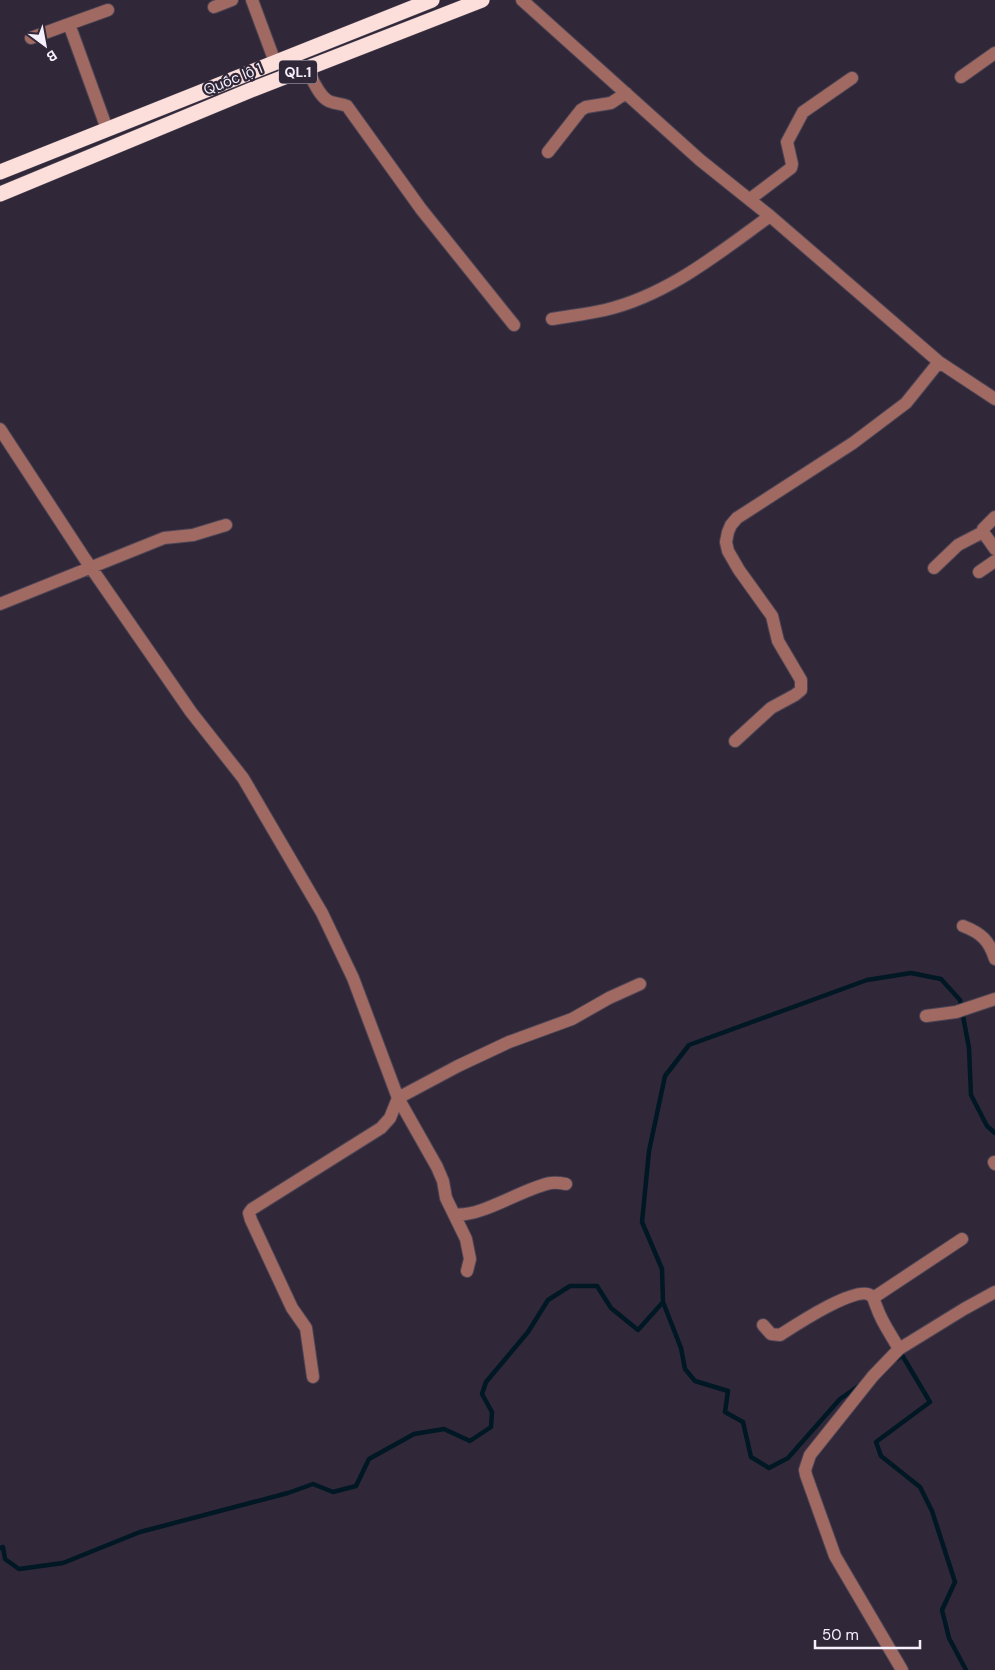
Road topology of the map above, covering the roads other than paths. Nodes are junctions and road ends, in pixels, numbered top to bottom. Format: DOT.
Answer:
graph roads {
  1 [pos="232,0"];
  2 [pos="252,0"];
  3 [pos="432,0"];
  4 [pos="482,0"];
  5 [pos="522,0"];
  6 [pos="214,6"];
  7 [pos="108,10"];
  8 [pos="69,24"];
  9 [pos="31,38"];
  10 [pos="995,54"];
  11 [pos="275,62"];
  12 [pos="307,68"];
  13 [pos="961,77"];
  14 [pos="852,78"];
  15 [pos="626,93"];
  16 [pos="107,129"];
  17 [pos="115,146"];
  18 [pos="548,152"];
  19 [pos="0,172"];
  20 [pos="0,194"];
  21 [pos="750,199"];
  22 [pos="770,216"];
  23 [pos="552,319"];
  24 [pos="514,325"];
  25 [pos="940,362"];
  26 [pos="995,400"];
  27 [pos="0,429"];
  28 [pos="995,517"];
  29 [pos="226,525"];
  30 [pos="983,532"];
  31 [pos="995,549"];
  32 [pos="995,561"];
  33 [pos="90,567"];
  34 [pos="934,568"];
  35 [pos="979,572"];
  36 [pos="0,604"];
  37 [pos="735,741"];
  38 [pos="963,926"];
  39 [pos="995,959"];
  40 [pos="640,984"];
  41 [pos="995,999"];
  42 [pos="926,1016"];
  43 [pos="398,1098"];
  44 [pos="566,1184"];
  45 [pos="454,1214"];
  46 [pos="962,1239"];
  47 [pos="467,1270"];
  48 [pos="995,1292"];
  49 [pos="873,1298"];
  50 [pos="763,1325"];
  51 [pos="899,1349"];
  52 [pos="313,1377"];
  53 [pos="902,1670"];
  1 -- 6 [label="street"];
  2 -- 11 [label="street"];
  3 -- 11 [label="highway, Quốc lộ 1 / QL.1"];
  4 -- 12 [label="highway, Quốc lộ 1 / QL.1"];
  5 -- 15 [label="street"];
  7 -- 8 [label="street"];
  8 -- 9 [label="street"];
  8 -- 16 [label="street"];
  10 -- 13 [label="street"];
  11 -- 16 [label="highway, Quốc lộ 1 / QL.1"];
  12 -- 17 [label="highway, Quốc lộ 1 / QL.1"];
  12 -- 24 [label="street"];
  14 -- 21 [label="street"];
  15 -- 18 [label="street"];
  15 -- 21 [label="street"];
  16 -- 17 [label="highway"];
  16 -- 19 [label="highway, Quốc lộ 1 / QL.1"];
  17 -- 20 [label="highway, Quốc lộ 1 / QL.1"];
  21 -- 22 [label="street"];
  22 -- 23 [label="street"];
  22 -- 25 [label="street"];
  25 -- 26 [label="street"];
  25 -- 37 [label="street"];
  27 -- 33 [label="street"];
  28 -- 30 [label="street"];
  29 -- 33 [label="street"];
  30 -- 31 [label="street"];
  30 -- 34 [label="street"];
  32 -- 35 [label="street"];
  33 -- 36 [label="street"];
  33 -- 43 [label="street"];
  38 -- 39 [label="street"];
  40 -- 43 [label="street"];
  41 -- 42 [label="street"];
  43 -- 45 [label="street"];
  43 -- 52 [label="street"];
  44 -- 45 [label="street"];
  45 -- 47 [label="street"];
  46 -- 49 [label="street"];
  48 -- 51 [label="street"];
  49 -- 50 [label="street"];
  49 -- 51 [label="street"];
  51 -- 53 [label="street"];
}
